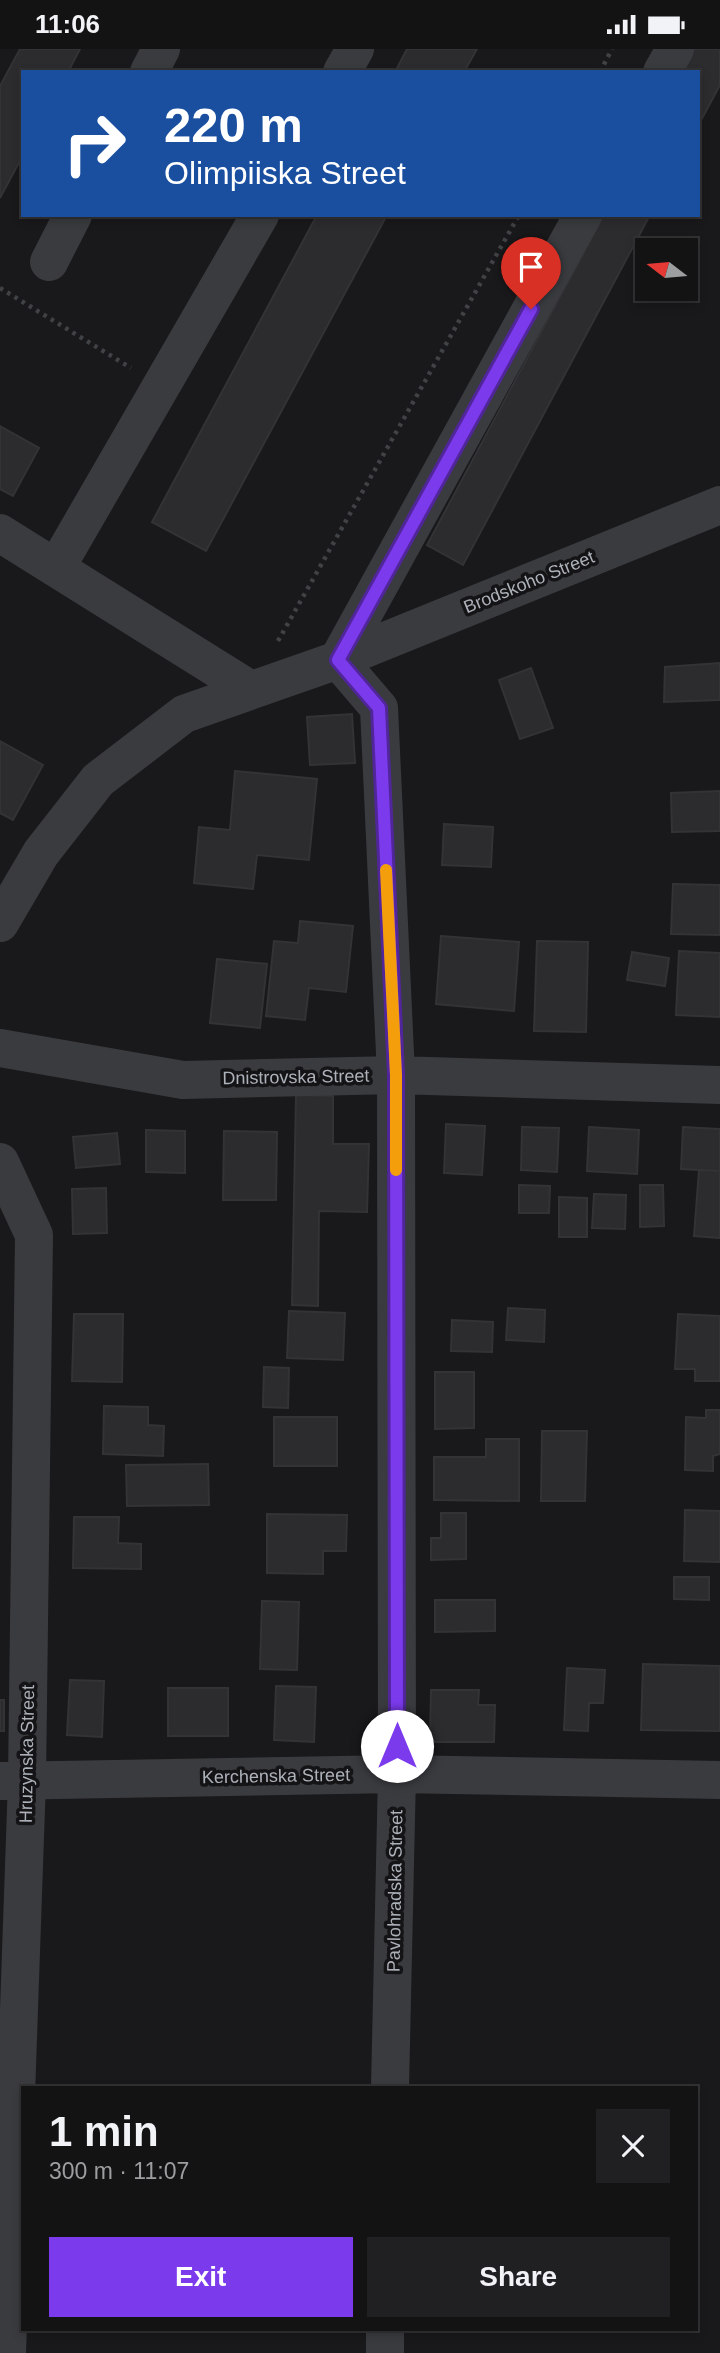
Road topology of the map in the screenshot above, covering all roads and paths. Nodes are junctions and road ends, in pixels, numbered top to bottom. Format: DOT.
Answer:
graph roads {
  1 [pos="161,49"];
  2 [pos="355,49"];
  3 [pos="612,49"];
  4 [pos="675,49"];
  5 [pos="150,70"];
  6 [pos="343,70"];
  7 [pos="601,70"];
  8 [pos="663,70"];
  9 [pos="72,217"];
  10 [pos="259,217"];
  11 [pos="518,217"];
  12 [pos="582,217"];
  13 [pos="49,262"];
  14 [pos="0,288"];
  15 [pos="159,389"];
  16 [pos="720,505"];
  17 [pos="0,533"];
  18 [pos="56,568"];
  19 [pos="338,660"];
  20 [pos="251,691"];
  21 [pos="0,923"];
  22 [pos="0,1048"];
  23 [pos="396,1075"];
  24 [pos="720,1086"];
  25 [pos="0,1162"];
  26 [pos="397,1774"];
  27 [pos="14,1780"];
  28 [pos="720,1780"];
  29 [pos="390,2086"];
  30 [pos="385,2331"];
  31 [pos="6,2353"];
  32 [pos="385,2353"];
  1 -- 5 [label="street"];
  2 -- 6 [label="street"];
  3 -- 7 [label="path"];
  4 -- 8 [label="street"];
  9 -- 13 [label="street"];
  10 -- 15 [label="street"];
  11 -- 20 [label="path"];
  12 -- 19 [label="street"];
  14 -- 15 [label="path"];
  15 -- 18 [label="street"];
  16 -- 19 [label="street, Brodskoho Street"];
  17 -- 18 [label="street"];
  18 -- 20 [label="street"];
  19 -- 20 [label="street, Brodskoho Street"];
  19 -- 23 [label="street, Pavlohradska Street"];
  20 -- 21 [label="street, Brodskoho Street"];
  22 -- 23 [label="street, Dnistrovska Street"];
  23 -- 24 [label="street, Dnistrovska Street"];
  23 -- 26 [label="street, Pavlohradska Street"];
  25 -- 27 [label="street, Hruzynska Street"];
  26 -- 27 [label="street, Kerchenska Street"];
  26 -- 28 [label="street, Kerchenska Street"];
  26 -- 29 [label="street, Pavlohradska Street"];
  27 -- 31 [label="street, Hruzynska Street"];
  30 -- 32 [label="street"];
}
